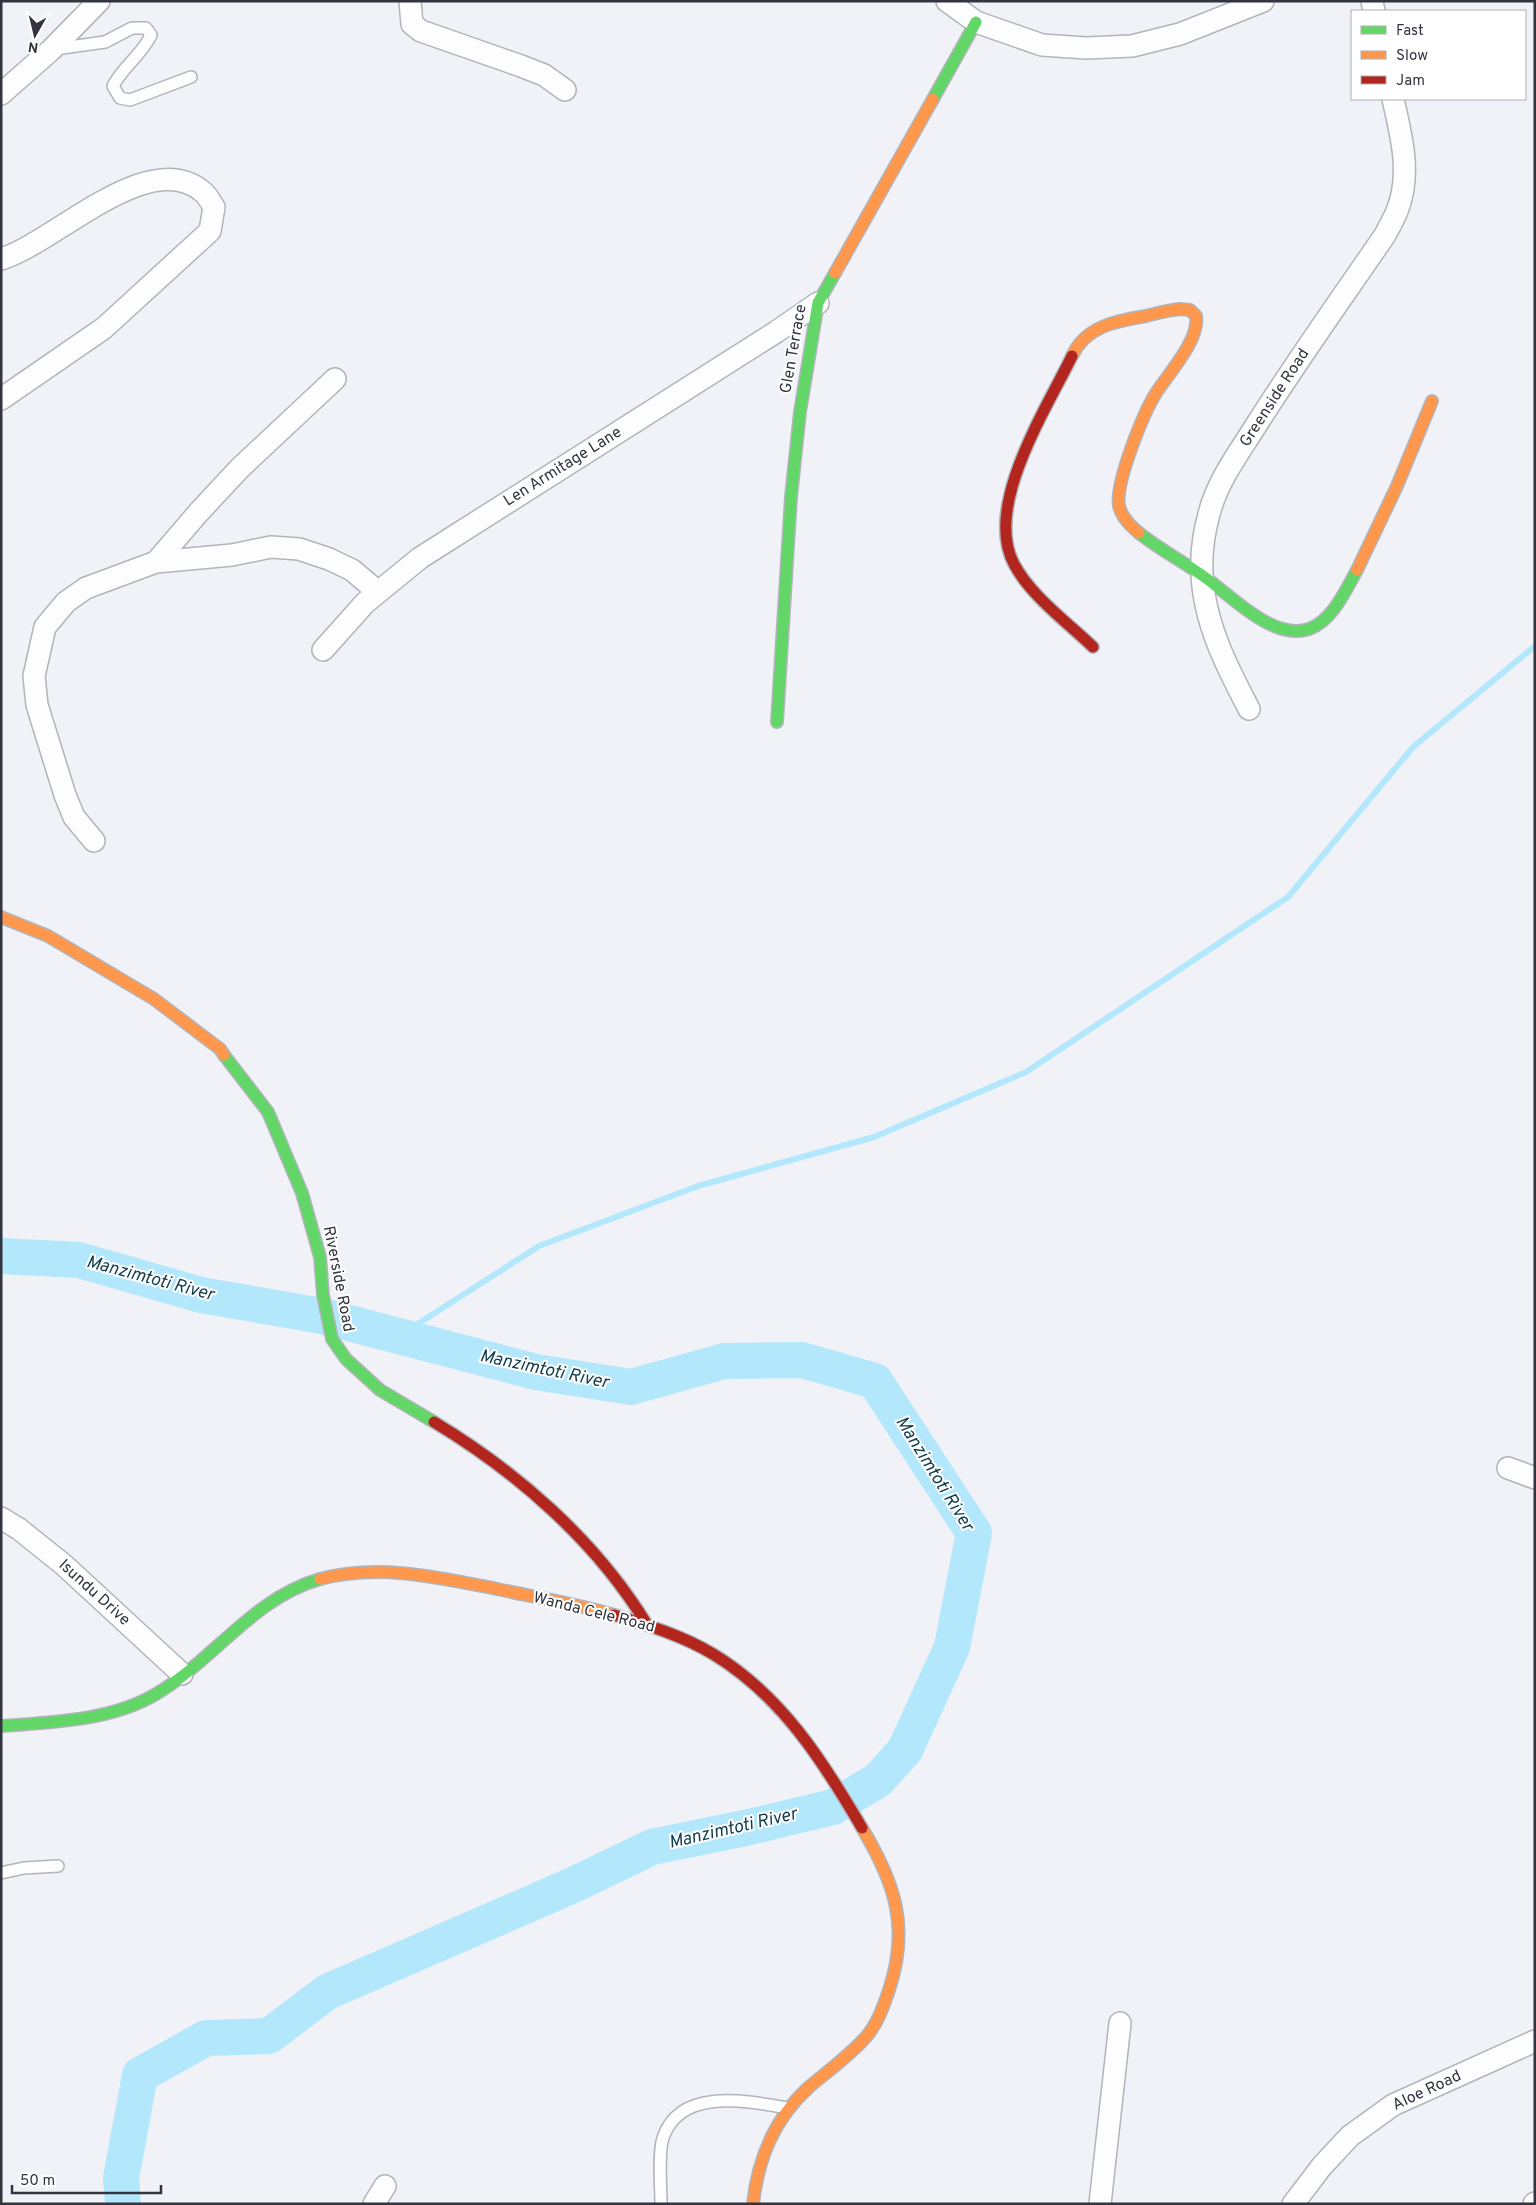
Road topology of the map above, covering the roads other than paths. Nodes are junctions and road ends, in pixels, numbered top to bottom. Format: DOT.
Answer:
graph roads {
  1 [pos="99,1"];
  2 [pos="410,1"];
  3 [pos="947,1"];
  4 [pos="1263,1"];
  5 [pos="976,22"];
  6 [pos="51,50"];
  7 [pos="191,77"];
  8 [pos="565,90"];
  9 [pos="1,94"];
  10 [pos="1393,100"];
  11 [pos="1,259"];
  12 [pos="818,302"];
  13 [pos="335,379"];
  14 [pos="1,399"];
  15 [pos="1432,400"];
  16 [pos="156,562"];
  17 [pos="1202,575"];
  18 [pos="378,592"];
  19 [pos="1093,647"];
  20 [pos="323,650"];
  21 [pos="1249,709"];
  22 [pos="777,722"];
  23 [pos="94,841"];
  24 [pos="1,918"];
  25 [pos="1508,1468"];
  26 [pos="1535,1478"];
  27 [pos="1,1518"];
  28 [pos="646,1623"];
  29 [pos="182,1674"];
  30 [pos="1,1726"];
  31 [pos="58,1866"];
  32 [pos="1,1873"];
  33 [pos="1120,2023"];
  34 [pos="1535,2041"];
  35 [pos="789,2108"];
  36 [pos="661,2204"];
  37 [pos="753,2204"];
  38 [pos="1100,2204"];
  39 [pos="1293,2204"];
  1 -- 6 [label="street"];
  2 -- 8 [label="street"];
  3 -- 5 [label="street"];
  4 -- 5 [label="street"];
  5 -- 12 [label="street, Glen Terrace"];
  6 -- 7 [label="lane"];
  6 -- 9 [label="street"];
  10 -- 17 [label="street, Greenside Road"];
  11 -- 14 [label="street"];
  12 -- 18 [label="street, Len Armitage Lane"];
  12 -- 22 [label="street, Glen Terrace"];
  13 -- 16 [label="street"];
  15 -- 17 [label="street"];
  16 -- 18 [label="street"];
  16 -- 23 [label="street"];
  17 -- 19 [label="street"];
  17 -- 21 [label="street, Greenside Road"];
  18 -- 20 [label="street, Len Armitage Lane"];
  24 -- 28 [label="street, Riverside Road"];
  25 -- 26 [label="street"];
  27 -- 29 [label="street, Isundu Drive"];
  28 -- 29 [label="street, Wanda Cele Road"];
  28 -- 35 [label="street, Wanda Cele Road"];
  29 -- 30 [label="street, Wanda Cele Road"];
  31 -- 32 [label="lane"];
  33 -- 38 [label="street"];
  34 -- 39 [label="street, Aloe Road"];
  35 -- 36 [label="lane"];
  35 -- 37 [label="street, Wanda Cele Road"];
}
